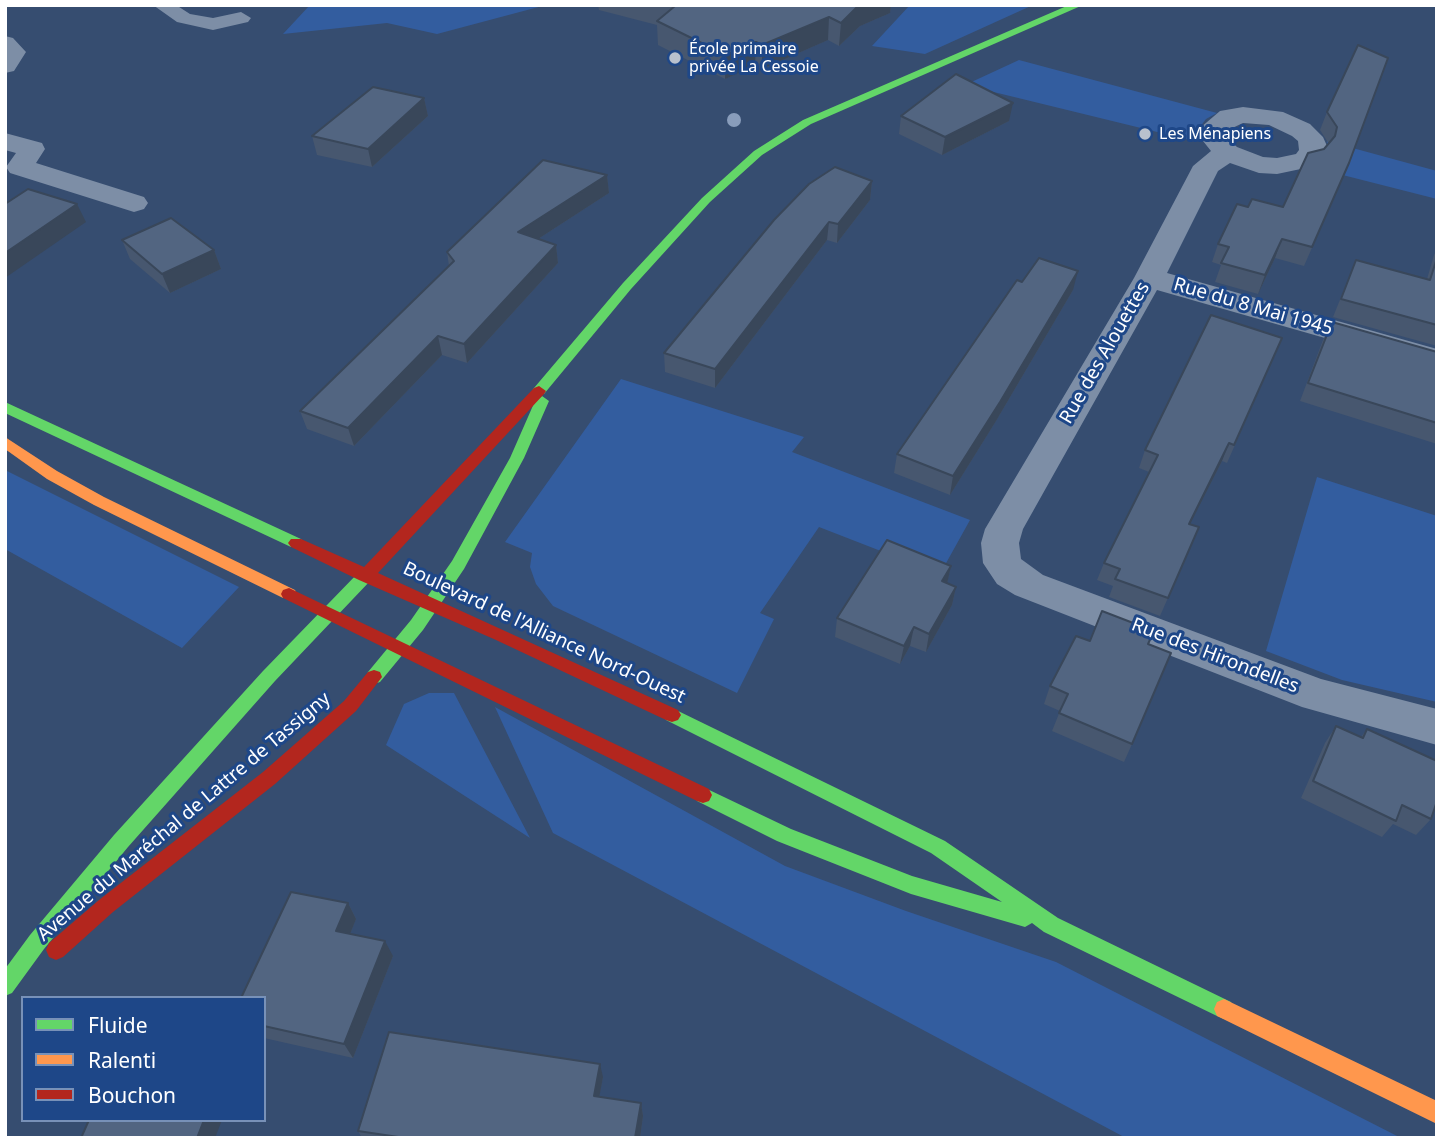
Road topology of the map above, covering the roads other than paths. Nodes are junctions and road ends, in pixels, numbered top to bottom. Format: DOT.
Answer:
graph roads {
  1 [pos="162,5"];
  2 [pos="1078,5"];
  3 [pos="241,18"];
  4 [pos="5,43"];
  5 [pos="5,66"];
  6 [pos="5,141"];
  7 [pos="1227,153"];
  8 [pos="134,203"];
  9 [pos="1149,278"];
  10 [pos="1437,360"];
  11 [pos="554,374"];
  12 [pos="5,407"];
  13 [pos="5,443"];
  14 [pos="1002,563"];
  15 [pos="366,574"];
  16 [pos="433,604"];
  17 [pos="328,613"];
  18 [pos="400,647"];
  19 [pos="1437,727"];
  20 [pos="1051,925"];
  21 [pos="5,986"];
  22 [pos="5,1001"];
  23 [pos="1437,1113"];
  1 -- 3 [label="lane"];
  2 -- 11 [label="main road, Avenue du Maréchal de Lattre de Tassigny"];
  4 -- 5 [label="street"];
  6 -- 8 [label="street"];
  7 -- 9 [label="street, Rue des Alouettes"];
  9 -- 10 [label="street, Rue du 8 Mai 1945"];
  9 -- 14 [label="street, Rue des Alouettes"];
  11 -- 15 [label="main road, Avenue du Maréchal de Lattre de Tassigny"];
  11 -- 16 [label="main road, Avenue du Maréchal de Lattre de Tassigny"];
  12 -- 15 [label="main road, Boulevard de l'Alliance Nord-Ouest"];
  13 -- 17 [label="main road, Boulevard de l'Alliance Nord-Ouest"];
  14 -- 19 [label="street, Rue des Hirondelles"];
  15 -- 16 [label="main road, Boulevard de l'Alliance Nord-Ouest"];
  15 -- 17 [label="main road, Avenue du Maréchal de Lattre de Tassigny"];
  16 -- 18 [label="main road, Avenue du Maréchal de Lattre de Tassigny"];
  16 -- 20 [label="main road, Boulevard de l'Alliance Nord-Ouest"];
  17 -- 18 [label="main road, Boulevard de l'Alliance Nord-Ouest"];
  17 -- 21 [label="main road, Avenue du Maréchal de Lattre de Tassigny"];
  18 -- 20 [label="main road, Boulevard de l'Alliance Nord-Ouest"];
  18 -- 22 [label="main road, Avenue du Maréchal de Lattre de Tassigny"];
  20 -- 23 [label="main road, Boulevard de l'Alliance Nord-Ouest"];
}
